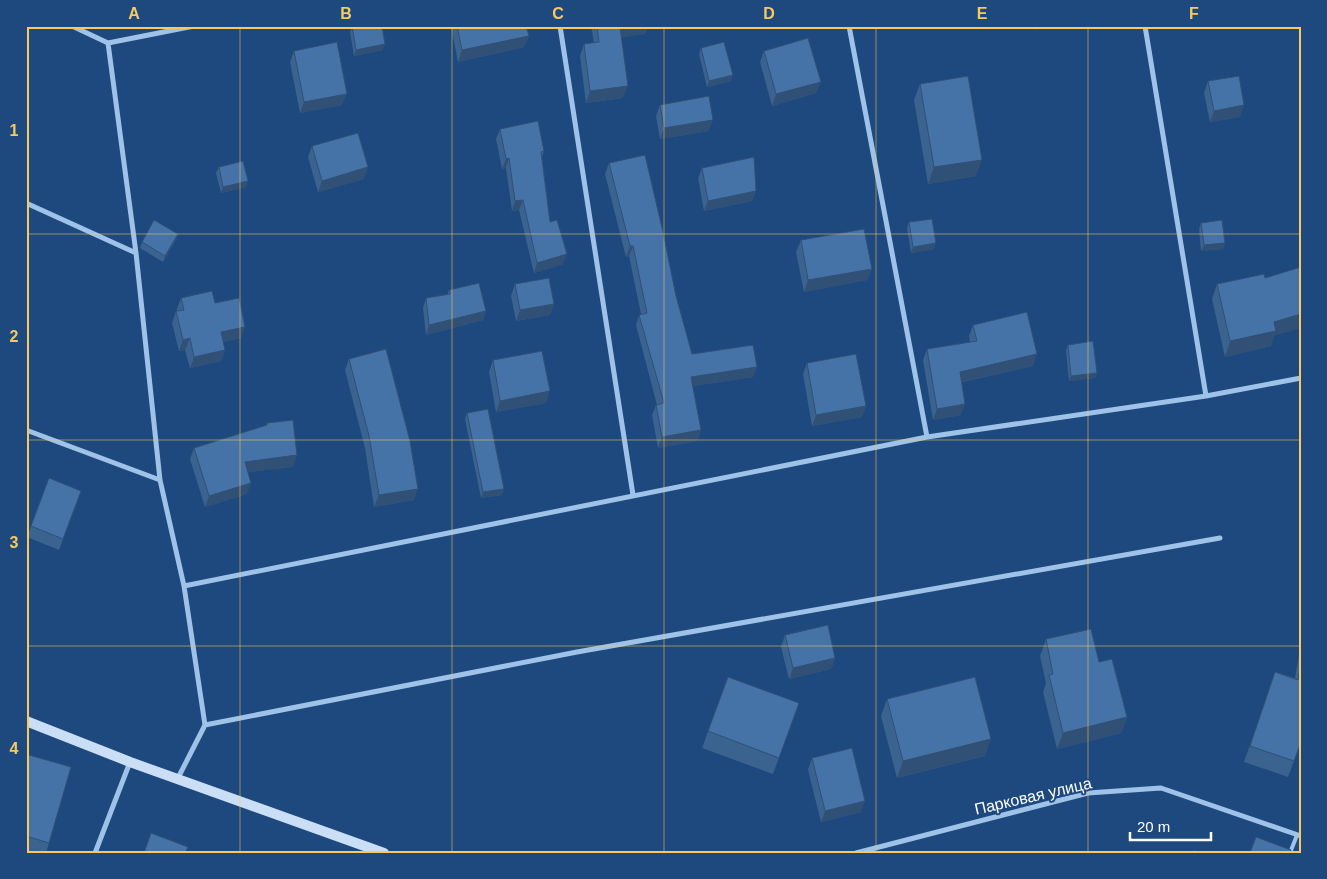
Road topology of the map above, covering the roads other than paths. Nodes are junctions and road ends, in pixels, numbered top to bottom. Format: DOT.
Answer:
graph roads {
  1 [pos="72,26"];
  2 [pos="194,26"];
  3 [pos="560,26"];
  4 [pos="849,26"];
  5 [pos="1145,26"];
  6 [pos="108,43"];
  7 [pos="26,203"];
  8 [pos="136,253"];
  9 [pos="1301,378"];
  10 [pos="1206,396"];
  11 [pos="26,430"];
  12 [pos="927,437"];
  13 [pos="160,480"];
  14 [pos="633,496"];
  15 [pos="1220,538"];
  16 [pos="184,586"];
  17 [pos="26,721"];
  18 [pos="206,724"];
  19 [pos="130,762"];
  20 [pos="178,778"];
  21 [pos="1299,835"];
  22 [pos="95,853"];
  23 [pos="384,853"];
  24 [pos="856,853"];
  25 [pos="1290,853"];
  1 -- 6 [label="street"];
  2 -- 6 [label="street"];
  3 -- 14 [label="street"];
  4 -- 12 [label="street"];
  5 -- 10 [label="street"];
  6 -- 8 [label="street"];
  7 -- 8 [label="street"];
  8 -- 13 [label="street"];
  9 -- 10 [label="street"];
  10 -- 12 [label="street"];
  11 -- 13 [label="street"];
  12 -- 14 [label="street"];
  13 -- 16 [label="street"];
  14 -- 16 [label="street"];
  15 -- 18 [label="street"];
  16 -- 18 [label="street"];
  17 -- 19 [label="street"];
  18 -- 20 [label="street"];
  19 -- 20 [label="street"];
  19 -- 22 [label="street"];
  20 -- 23 [label="street"];
  21 -- 24 [label="street, Парковая улица"];
  21 -- 25 [label="lane"];
}
